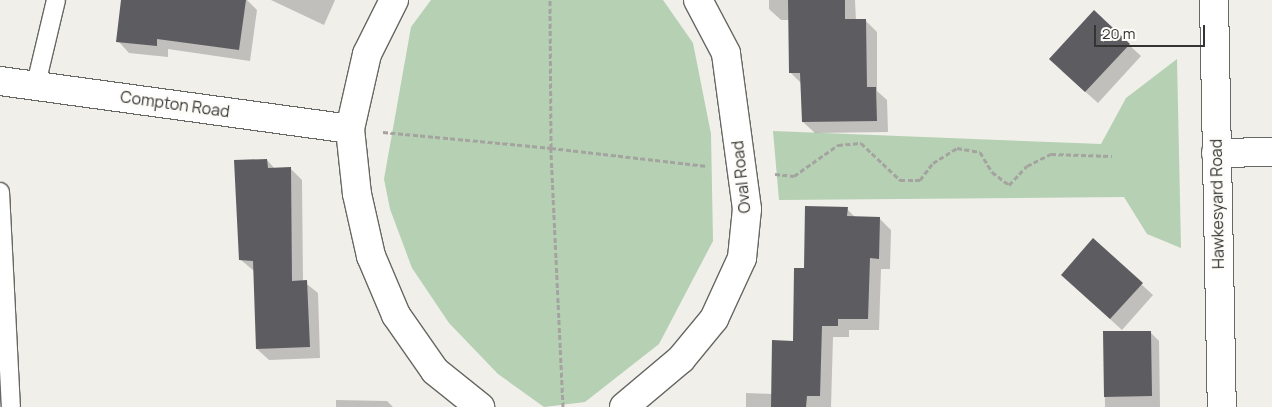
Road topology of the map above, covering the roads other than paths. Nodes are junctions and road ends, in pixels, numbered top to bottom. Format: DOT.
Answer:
graph roads {
  1 [pos="56,0"];
  2 [pos="394,0"];
  3 [pos="698,0"];
  4 [pos="1214,0"];
  5 [pos="0,81"];
  6 [pos="36,84"];
  7 [pos="350,129"];
  8 [pos="1272,152"];
  9 [pos="1216,153"];
  10 [pos="0,192"];
  11 [pos="11,407"];
  12 [pos="480,407"];
  13 [pos="624,407"];
  14 [pos="1222,407"];
  1 -- 6 [label="lane"];
  2 -- 7 [label="street"];
  3 -- 13 [label="street, Oval Road"];
  4 -- 9 [label="street, Hawkesyard Road"];
  5 -- 6 [label="street, Compton Road"];
  6 -- 7 [label="street, Compton Road"];
  7 -- 12 [label="street"];
  8 -- 9 [label="street"];
  9 -- 14 [label="street, Hawkesyard Road"];
  10 -- 11 [label="lane"];
}
